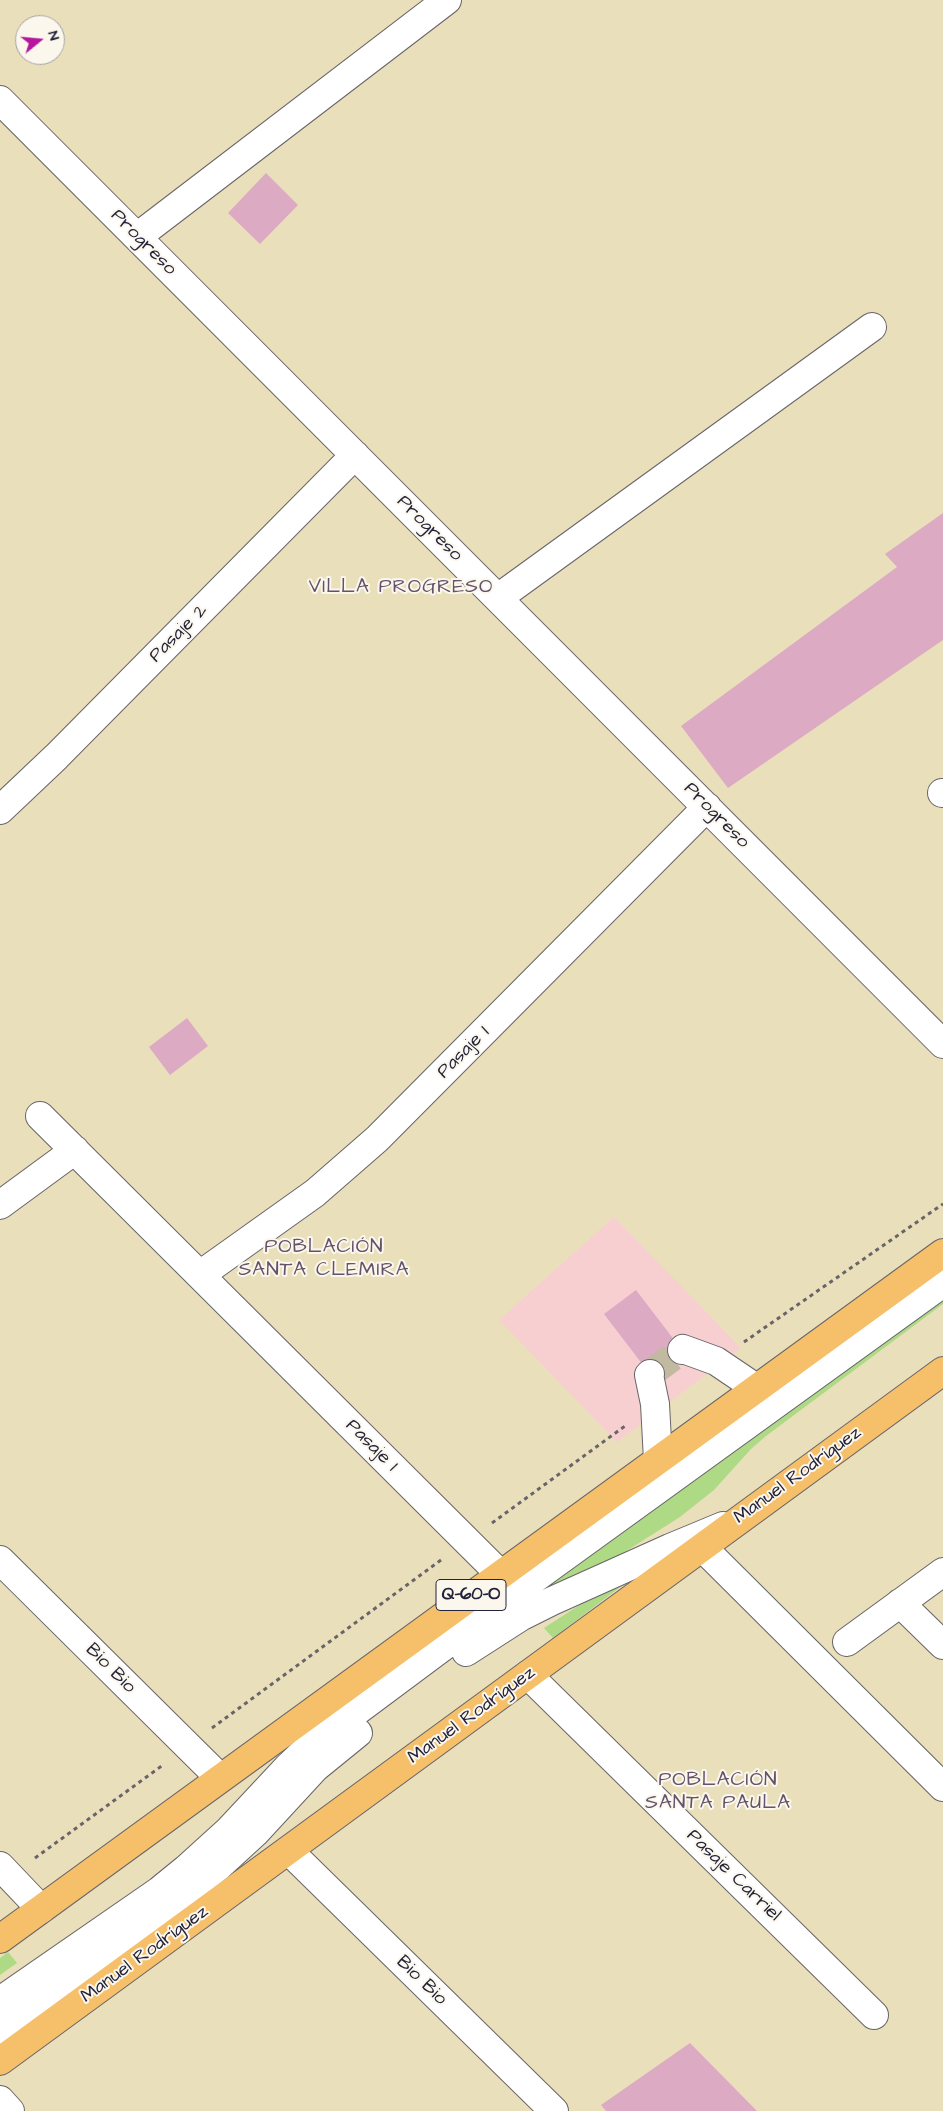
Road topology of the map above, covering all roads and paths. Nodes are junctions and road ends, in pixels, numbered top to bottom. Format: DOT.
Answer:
graph roads {
  1 [pos="447,0"];
  2 [pos="0,100"];
  3 [pos="137,237"];
  4 [pos="872,327"];
  5 [pos="355,455"];
  6 [pos="498,598"];
  7 [pos="708,807"];
  8 [pos="0,810"];
  9 [pos="943,1044"];
  10 [pos="40,1116"];
  11 [pos="75,1150"];
  12 [pos="0,1205"];
  13 [pos="943,1253"];
  14 [pos="200,1275"];
  15 [pos="943,1283"];
  16 [pos="682,1350"];
  17 [pos="650,1374"];
  18 [pos="941,1376"];
  19 [pos="756,1388"];
  20 [pos="658,1460"];
  21 [pos="737,1521"];
  22 [pos="702,1547"];
  23 [pos="0,1560"];
  24 [pos="943,1572"];
  25 [pos="500,1574"];
  26 [pos="900,1603"];
  27 [pos="848,1642"];
  28 [pos="943,1645"];
  29 [pos="528,1675"];
  30 [pos="220,1778"];
  31 [pos="943,1787"];
  32 [pos="289,1851"];
  33 [pos="0,1866"];
  34 [pos="41,1909"];
  35 [pos="0,1939"];
  36 [pos="0,2001"];
  37 [pos="874,2015"];
  38 [pos="0,2030"];
  39 [pos="0,2061"];
  40 [pos="0,2100"];
  41 [pos="10,2111"];
  42 [pos="554,2111"];
  1 -- 3 [label="street"];
  2 -- 3 [label="street, Progreso"];
  3 -- 5 [label="street, Progreso"];
  4 -- 6 [label="street"];
  5 -- 6 [label="street, Progreso"];
  5 -- 8 [label="street, Pasaje 2"];
  6 -- 7 [label="street, Progreso"];
  7 -- 9 [label="street, Progreso"];
  7 -- 14 [label="street, Pasaje 1"];
  10 -- 11 [label="street, Pasaje 1"];
  11 -- 12 [label="street"];
  11 -- 14 [label="street, Pasaje 1"];
  13 -- 19 [label="main road, Q-60-O"];
  14 -- 25 [label="street, Pasaje 1"];
  15 -- 36 [label="street"];
  16 -- 19 [label="street"];
  17 -- 20 [label="street"];
  18 -- 21 [label="main road, Manuel Rodríguez"];
  19 -- 20 [label="main road, Q-60-O"];
  20 -- 25 [label="main road, Q-60-O"];
  21 -- 22 [label="main road, Manuel Rodríguez"];
  21 -- 38 [label="street"];
  22 -- 29 [label="main road, Manuel Rodríguez"];
  22 -- 31 [label="street"];
  23 -- 30 [label="street, Bio Bio"];
  24 -- 26 [label="street"];
  25 -- 30 [label="main road, Q-60-O"];
  26 -- 27 [label="street"];
  26 -- 28 [label="street"];
  29 -- 32 [label="main road, Manuel Rodríguez"];
  29 -- 37 [label="street, Pasaje Carriel"];
  30 -- 34 [label="main road, Q-60-O"];
  32 -- 39 [label="main road, Manuel Rodríguez"];
  32 -- 42 [label="street, Bio Bio"];
  33 -- 34 [label="street"];
  34 -- 35 [label="main road, Q-60-O"];
  40 -- 41 [label="street"];
}
